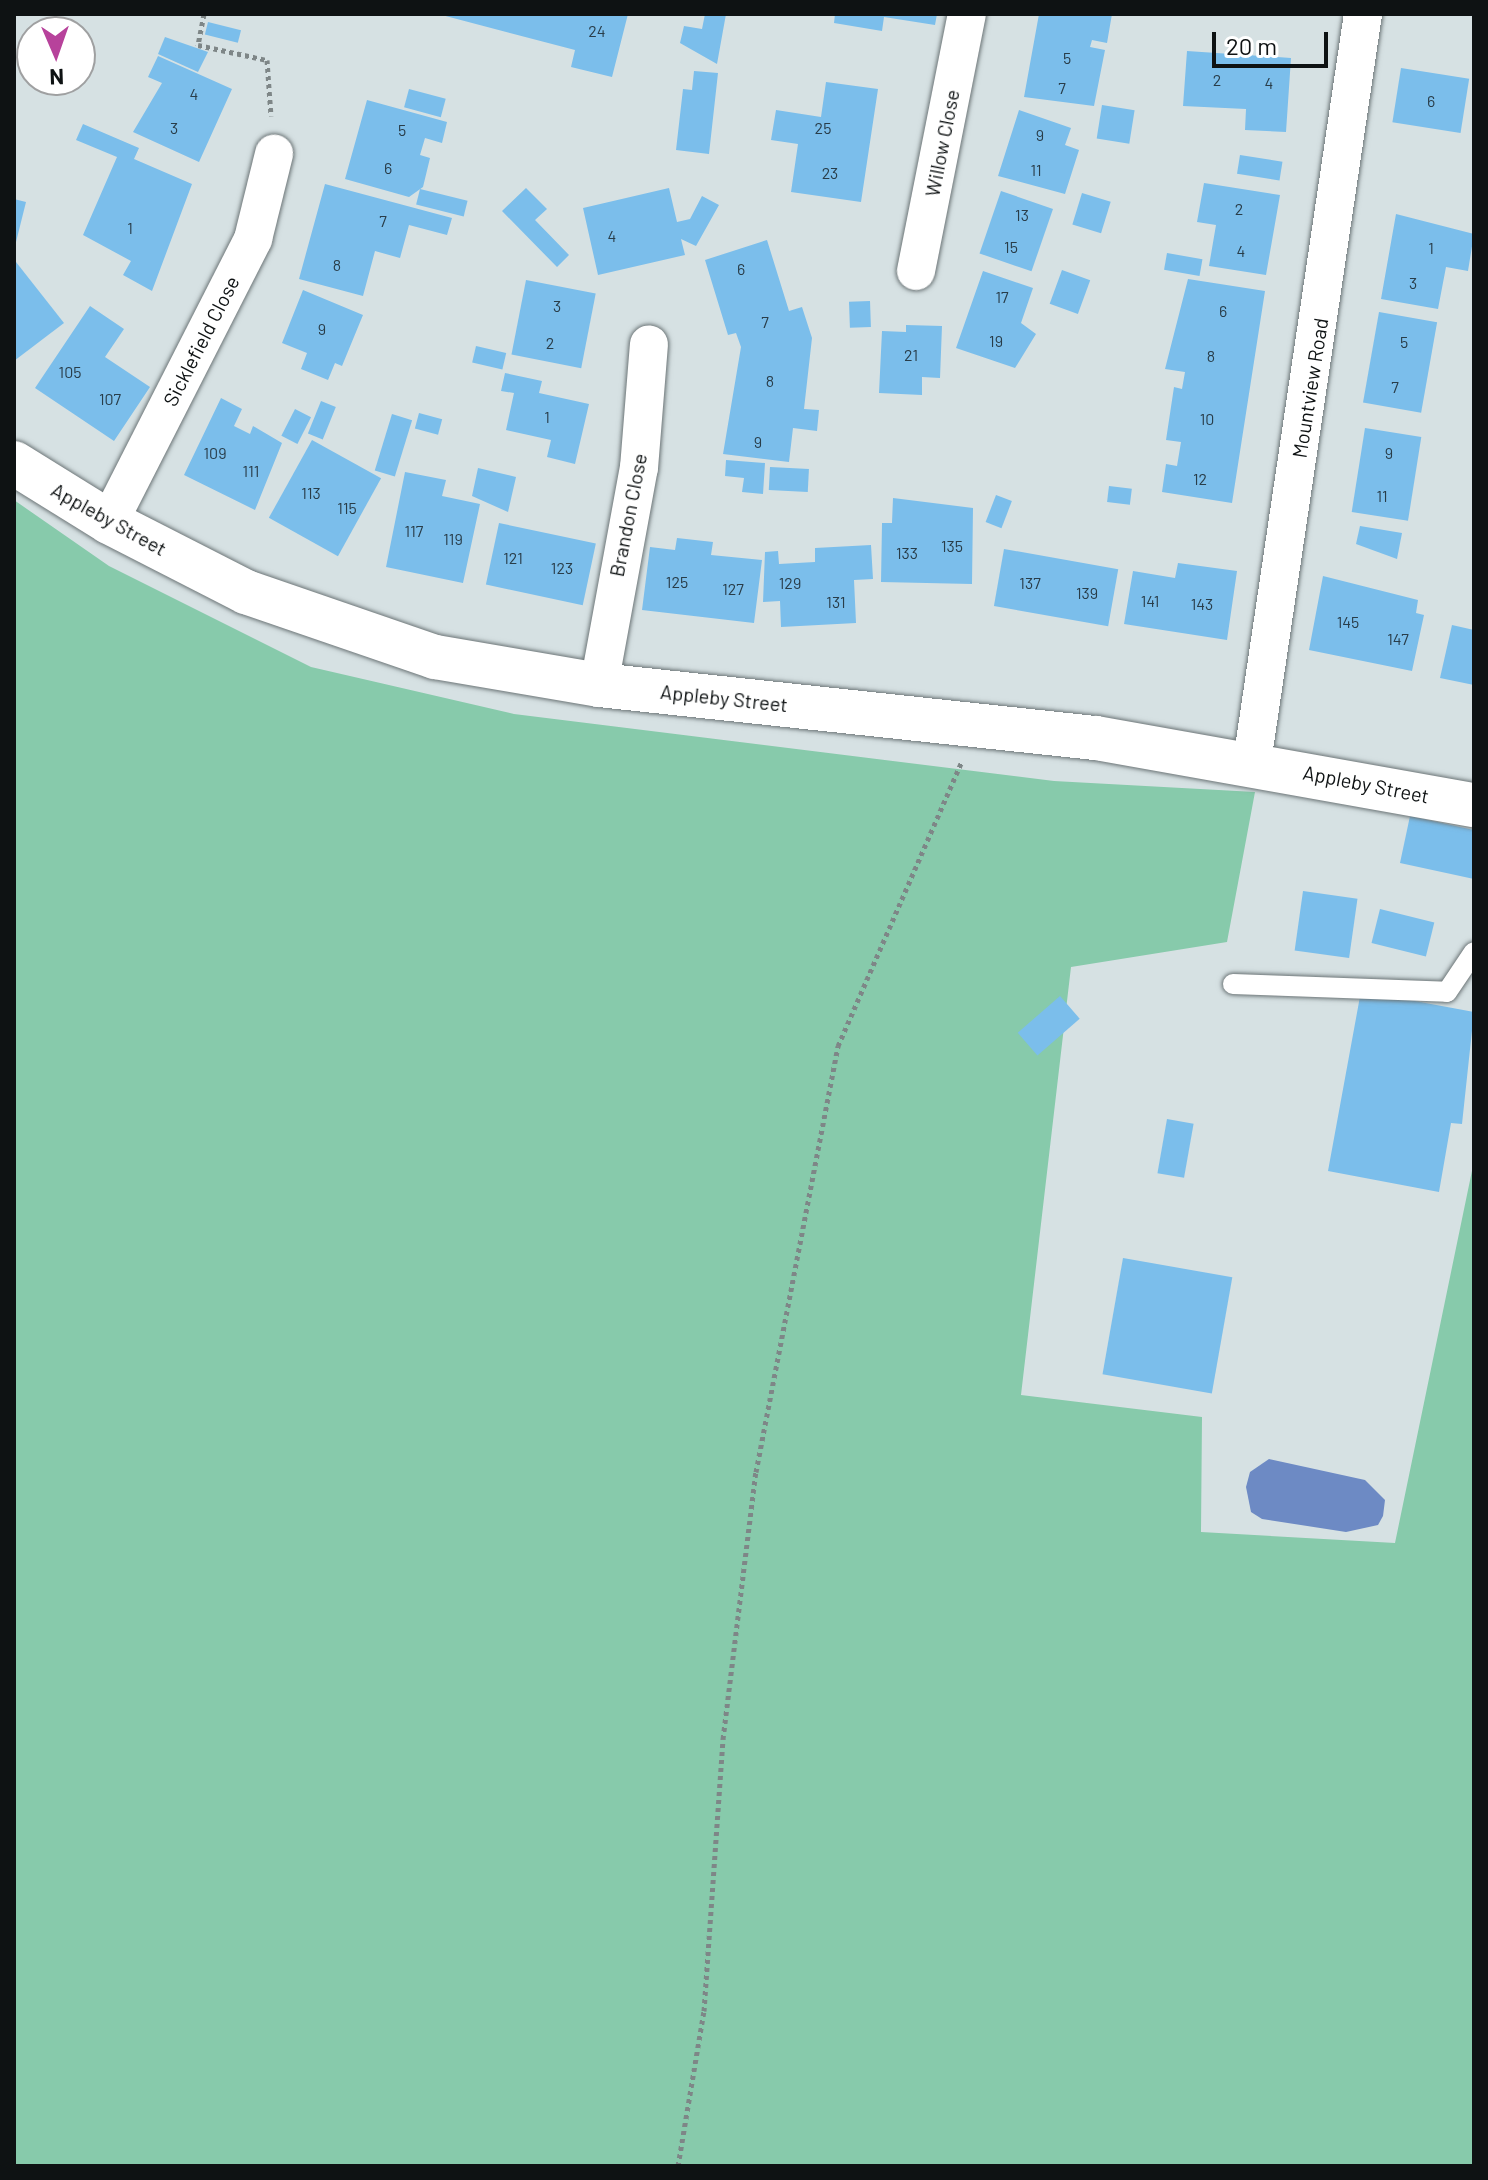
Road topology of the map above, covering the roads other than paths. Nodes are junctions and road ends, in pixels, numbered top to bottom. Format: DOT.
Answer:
graph roads {
  1 [pos="967,14"];
  2 [pos="1363,14"];
  3 [pos="274,154"];
  4 [pos="916,271"];
  5 [pos="649,344"];
  6 [pos="14,463"];
  7 [pos="109,522"];
  8 [pos="599,685"];
  9 [pos="1252,762"];
  10 [pos="1474,805"];
  11 [pos="1474,952"];
  12 [pos="1233,984"];
  1 -- 4 [label="street, Willow Close"];
  2 -- 9 [label="street, Mountview Road"];
  3 -- 7 [label="street, Sicklefield Close"];
  5 -- 8 [label="street, Brandon Close"];
  6 -- 7 [label="street, Appleby Street"];
  7 -- 8 [label="street, Appleby Street"];
  8 -- 9 [label="street, Appleby Street"];
  9 -- 10 [label="street, Appleby Street"];
  11 -- 12 [label="lane"];
}
